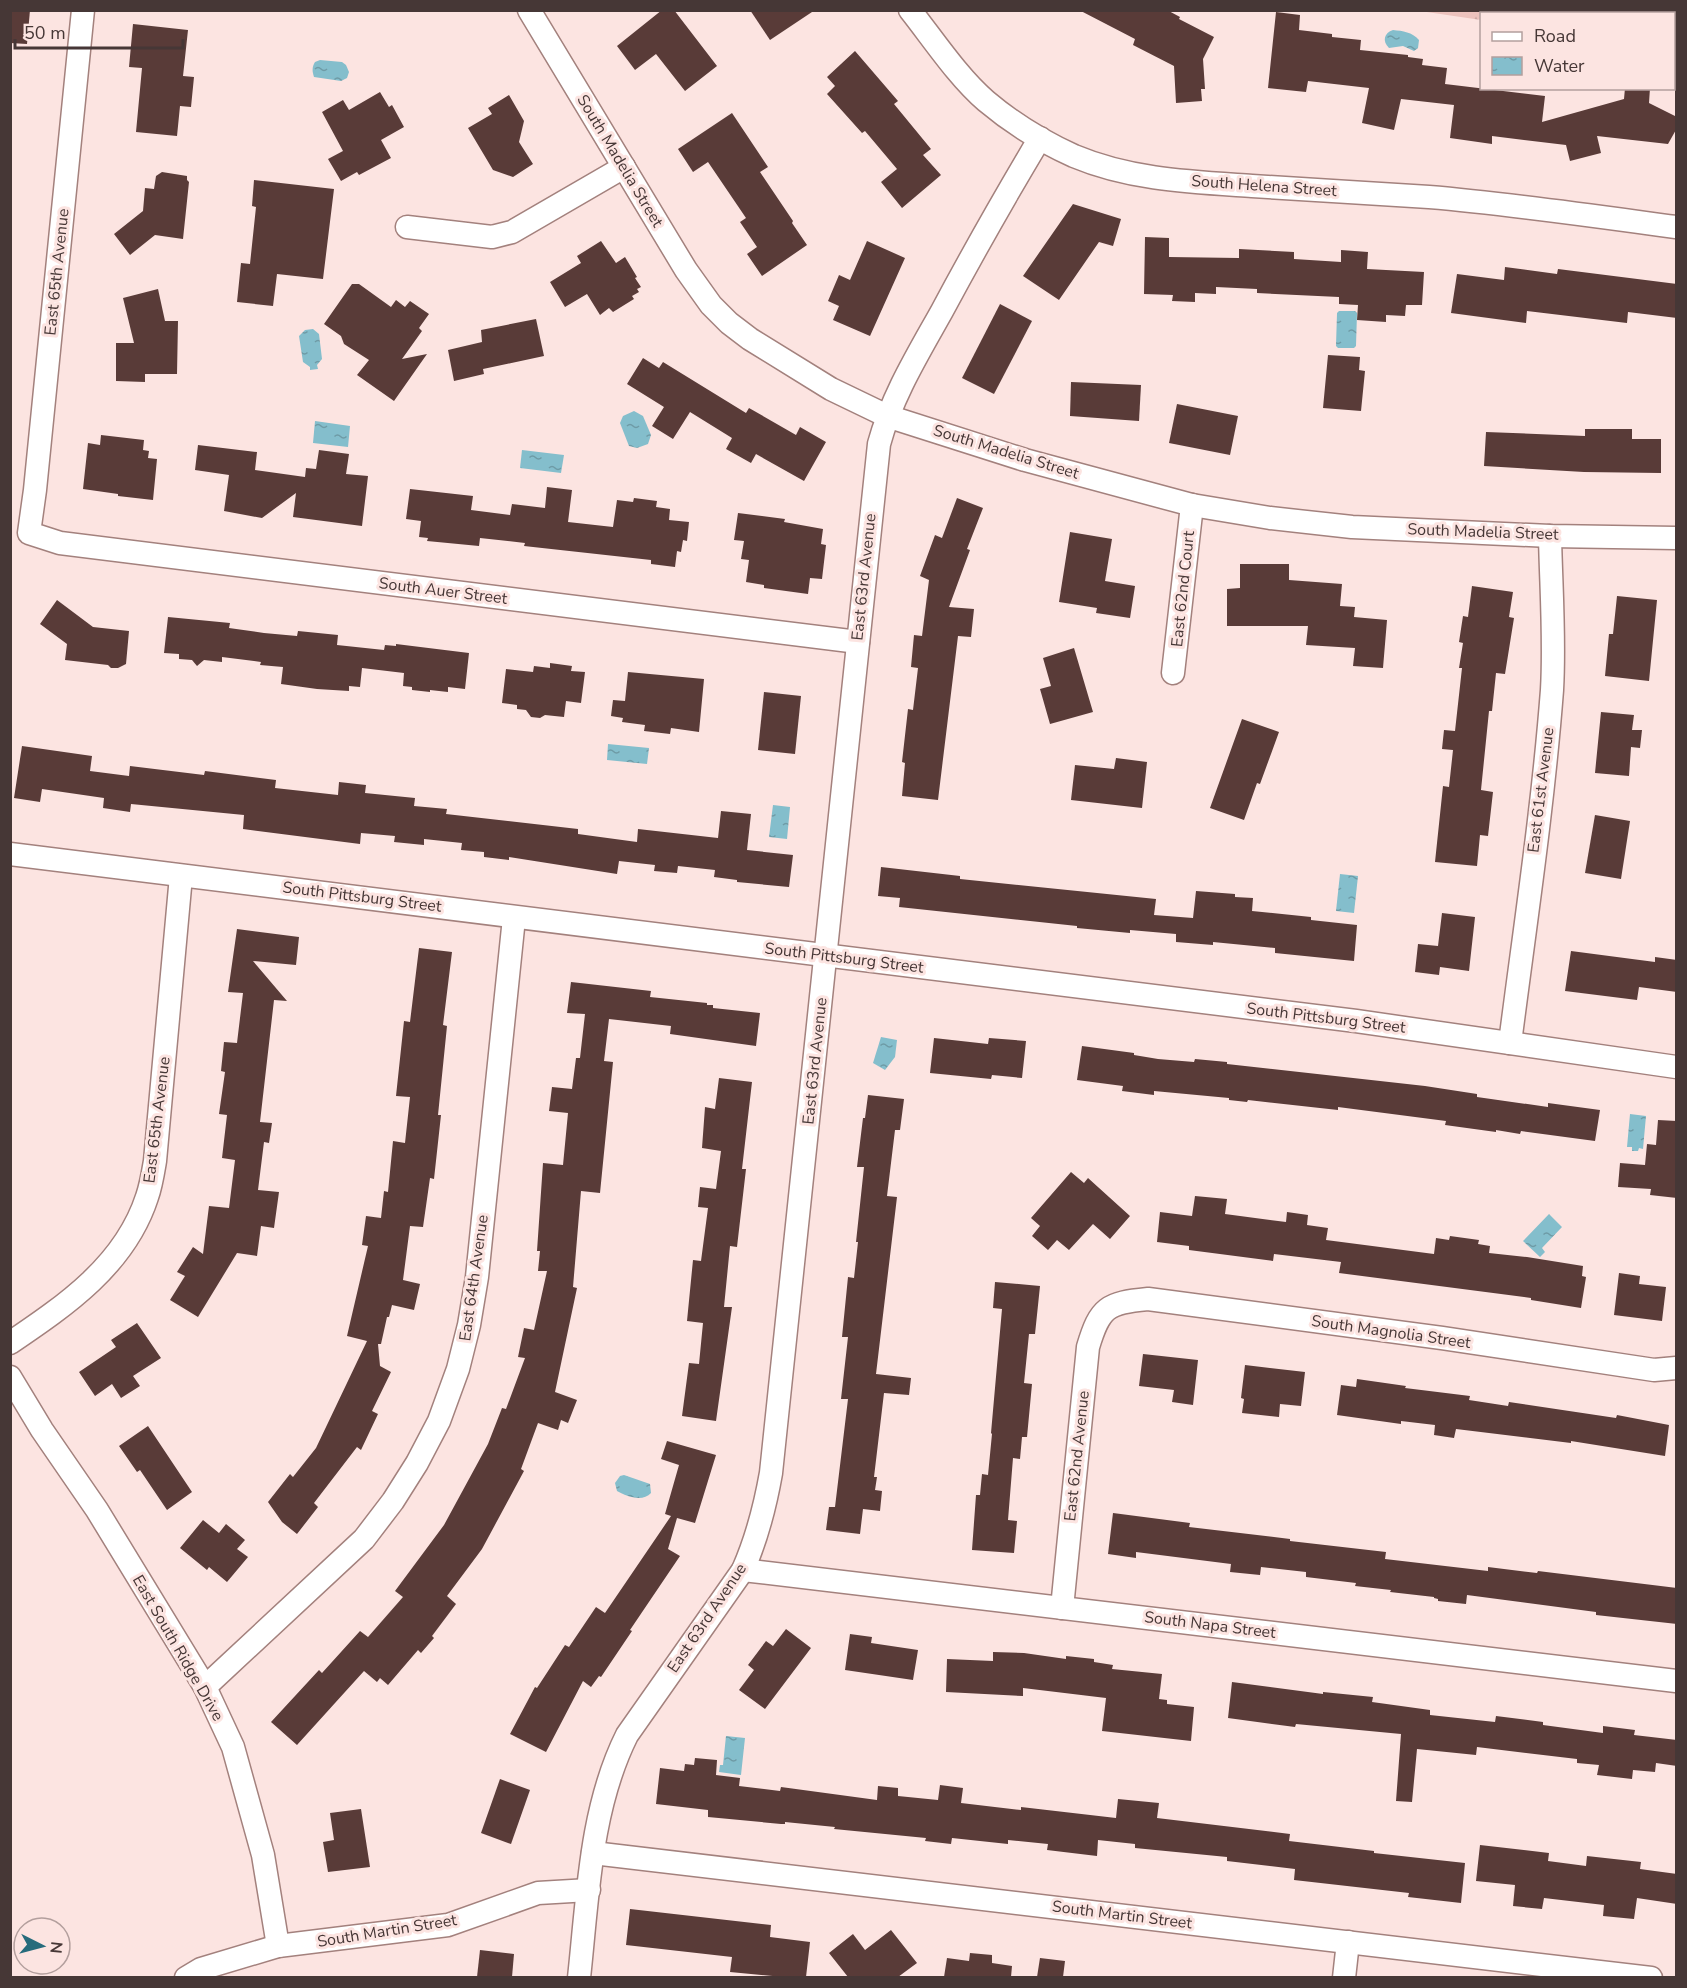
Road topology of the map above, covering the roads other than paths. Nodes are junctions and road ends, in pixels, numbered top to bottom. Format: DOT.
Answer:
graph roads {
  1 [pos="83,10"];
  2 [pos="529,10"];
  3 [pos="910,10"];
  4 [pos="1040,138"];
  5 [pos="624,167"];
  6 [pos="407,227"];
  7 [pos="1677,227"];
  8 [pos="886,416"];
  9 [pos="1191,505"];
  10 [pos="29,533"];
  11 [pos="1550,536"];
  12 [pos="1677,538"];
  13 [pos="858,642"];
  14 [pos="1173,673"];
  15 [pos="10,854"];
  16 [pos="181,876"];
  17 [pos="514,918"];
  18 [pos="826,955"];
  19 [pos="1510,1043"];
  20 [pos="1677,1067"];
  21 [pos="1107,1308"];
  22 [pos="10,1343"];
  23 [pos="1677,1368"];
  24 [pos="10,1377"];
  25 [pos="742,1570"];
  26 [pos="1062,1608"];
  27 [pos="1677,1681"];
  28 [pos="205,1688"];
  29 [pos="593,1853"];
  30 [pos="589,1890"];
  31 [pos="1348,1942"];
  32 [pos="278,1947"];
  33 [pos="186,1977"];
  34 [pos="579,1977"];
  35 [pos="1344,1977"];
  36 [pos="1651,1977"];
  1 -- 10 [label="street, East 65th Avenue"];
  2 -- 5 [label="street, South Madelia Street"];
  3 -- 4 [label="street, South Helena Street"];
  4 -- 7 [label="street, South Helena Street"];
  4 -- 8 [label="street, East 63rd Avenue"];
  5 -- 6 [label="street"];
  5 -- 8 [label="street, South Madelia Street"];
  8 -- 9 [label="street, South Madelia Street"];
  8 -- 13 [label="street, East 63rd Avenue"];
  9 -- 11 [label="street, South Madelia Street"];
  9 -- 14 [label="street, East 62nd Court"];
  10 -- 13 [label="street, South Auer Street"];
  11 -- 12 [label="street, South Madelia Street"];
  11 -- 19 [label="street, East 61st Avenue"];
  13 -- 18 [label="street, East 63rd Avenue"];
  15 -- 16 [label="street, South Pittsburg Street"];
  16 -- 17 [label="street, South Pittsburg Street"];
  16 -- 22 [label="street, East 65th Avenue"];
  17 -- 18 [label="street, South Pittsburg Street"];
  17 -- 28 [label="street, East 64th Avenue"];
  18 -- 19 [label="street, South Pittsburg Street"];
  18 -- 25 [label="street, East 63rd Avenue"];
  19 -- 20 [label="street, South Pittsburg Street"];
  21 -- 23 [label="street, South Magnolia Street"];
  21 -- 26 [label="street, East 62nd Avenue"];
  24 -- 28 [label="street, East South Ridge Drive"];
  25 -- 26 [label="street, South Napa Street"];
  25 -- 29 [label="street, East 63rd Avenue"];
  26 -- 27 [label="street, South Napa Street"];
  28 -- 32 [label="street, East South Ridge Drive"];
  29 -- 30 [label="street, East 63rd Avenue"];
  29 -- 31 [label="street, South Martin Street"];
  30 -- 32 [label="street, South Martin Street"];
  30 -- 34 [label="street, East 63rd Avenue"];
  31 -- 35 [label="street"];
  31 -- 36 [label="street, South Martin Street"];
  32 -- 33 [label="street, South Martin Street"];
}
